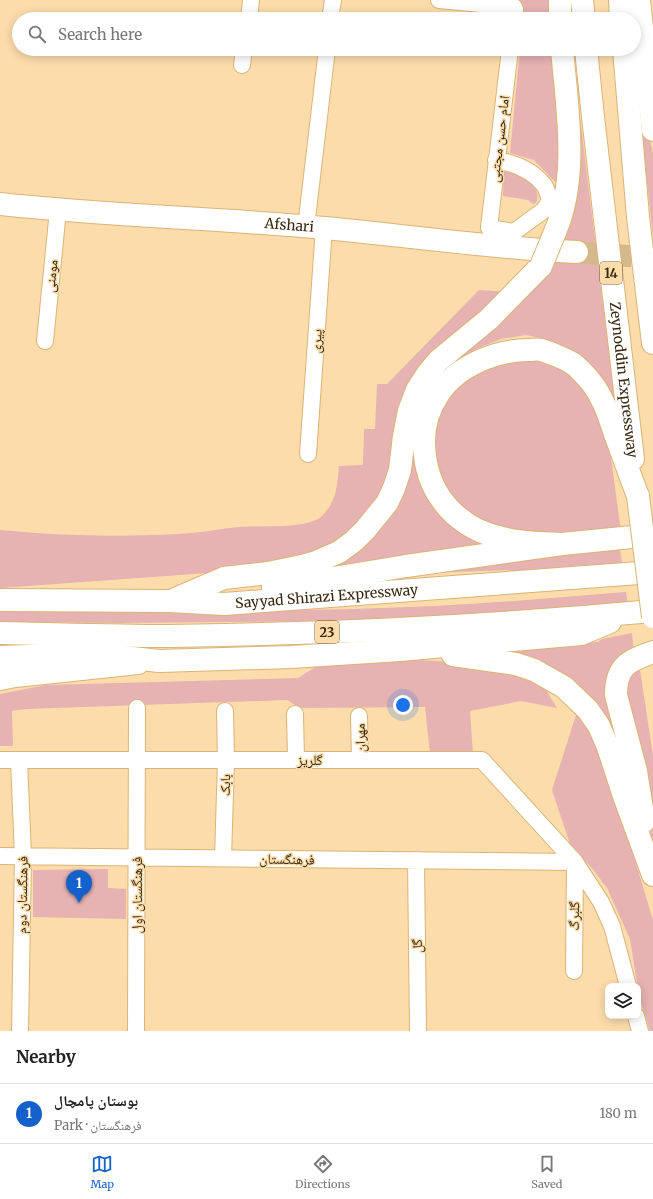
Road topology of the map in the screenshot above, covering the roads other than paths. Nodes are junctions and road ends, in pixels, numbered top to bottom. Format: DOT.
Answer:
graph roads {
  1 [pos="251,0"];
  2 [pos="333,0"];
  3 [pos="440,0"];
  4 [pos="560,0"];
  5 [pos="582,0"];
  6 [pos="620,0"];
  7 [pos="639,0"];
  8 [pos="491,2"];
  9 [pos="249,12"];
  10 [pos="331,12"];
  11 [pos="512,12"];
  12 [pos="560,12"];
  13 [pos="583,12"];
  14 [pos="621,12"];
  15 [pos="640,12"];
  16 [pos="641,19"];
  17 [pos="243,56"];
  18 [pos="327,56"];
  19 [pos="509,56"];
  20 [pos="563,56"];
  21 [pos="587,56"];
  22 [pos="625,56"];
  23 [pos="242,66"];
  24 [pos="653,130"];
  25 [pos="496,160"];
  26 [pos="0,204"];
  27 [pos="58,210"];
  28 [pos="315,228"];
  29 [pos="577,252"];
  30 [pos="536,258"];
  31 [pos="45,341"];
  32 [pos="653,343"];
  33 [pos="308,454"];
  34 [pos="638,496"];
  35 [pos="653,535"];
  36 [pos="562,544"];
  37 [pos="653,572"];
  38 [pos="0,600"];
  39 [pos="169,601"];
  40 [pos="653,611"];
  41 [pos="630,614"];
  42 [pos="653,618"];
  43 [pos="0,633"];
  44 [pos="400,650"];
  45 [pos="653,652"];
  46 [pos="0,657"];
  47 [pos="159,661"];
  48 [pos="0,679"];
  49 [pos="137,708"];
  50 [pos="225,711"];
  51 [pos="295,714"];
  52 [pos="359,716"];
  53 [pos="0,760"];
  54 [pos="19,760"];
  55 [pos="137,760"];
  56 [pos="226,760"];
  57 [pos="296,760"];
  58 [pos="360,760"];
  59 [pos="0,856"];
  60 [pos="22,856"];
  61 [pos="137,857"];
  62 [pos="223,858"];
  63 [pos="416,860"];
  64 [pos="575,862"];
  65 [pos="653,874"];
  66 [pos="574,971"];
  67 [pos="627,983"];
  68 [pos="637,1019"];
  69 [pos="20,1031"];
  70 [pos="136,1031"];
  71 [pos="418,1031"];
  72 [pos="640,1031"];
  1 -- 9 [label="street"];
  2 -- 10 [label="street"];
  3 -- 8 [label="street"];
  4 -- 12 [label="main road"];
  5 -- 13 [label="main road"];
  6 -- 14 [label="main road"];
  7 -- 15 [label="main road"];
  8 -- 11 [label="street"];
  16 -- 24 [label="main road"];
  17 -- 23 [label="street"];
  18 -- 28 [label="street, پیری"];
  19 -- 25 [label="street, امام حسن مجتبی"];
  20 -- 30 [label="main road, bridge"];
  21 -- 34 [label="main road, Zeynoddin Expressway / 14"];
  22 -- 32 [label="main road"];
  25 -- 25 [label="street, امام حسن مجتبی"];
  26 -- 27 [label="main road, Afshari"];
  27 -- 28 [label="main road, Afshari"];
  27 -- 31 [label="street, مومنی"];
  28 -- 30 [label="main road, Afshari"];
  28 -- 33 [label="street, پیری"];
  29 -- 30 [label="main road, Afshari"];
  30 -- 39 [label="main road"];
  34 -- 36 [label="main road"];
  34 -- 42 [label="main road, 14, bridge"];
  35 -- 36 [label="main road"];
  36 -- 39 [label="main road"];
  37 -- 39 [label="main road, Sayyad Shirazi Expressway"];
  38 -- 39 [label="main road, Sayyad Shirazi Expressway"];
  40 -- 41 [label="main road, 23"];
  41 -- 43 [label="main road, 23"];
  41 -- 44 [label="main road"];
  44 -- 47 [label="main road"];
  44 -- 65 [label="main road"];
  45 -- 65 [label="main road"];
  46 -- 47 [label="main road"];
  47 -- 48 [label="main road"];
  49 -- 55 [label="street, فرهنگستان اول"];
  50 -- 56 [label="street, بابک"];
  51 -- 57 [label="street"];
  52 -- 58 [label="street, مهران"];
  53 -- 54 [label="street, گلریز"];
  54 -- 55 [label="street, گلریز"];
  54 -- 60 [label="street, فرهنگستان دوم"];
  55 -- 56 [label="street, گلریز"];
  55 -- 61 [label="street, فرهنگستان اول"];
  56 -- 57 [label="street, گلریز"];
  56 -- 62 [label="street, بابک"];
  57 -- 58 [label="street, گلریز"];
  58 -- 64 [label="street, گلریز"];
  59 -- 60 [label="street, فرهنگستان"];
  60 -- 61 [label="street, فرهنگستان"];
  60 -- 69 [label="street, فرهنگستان دوم"];
  61 -- 62 [label="street, فرهنگستان"];
  61 -- 70 [label="street, فرهنگستان اول"];
  62 -- 63 [label="street, فرهنگستان"];
  63 -- 64 [label="street, فرهنگستان"];
  63 -- 71 [label="street, گل"];
  64 -- 66 [label="street, گلبرگ"];
  64 -- 67 [label="street, گلریز"];
  68 -- 72 [label="street"];
}
